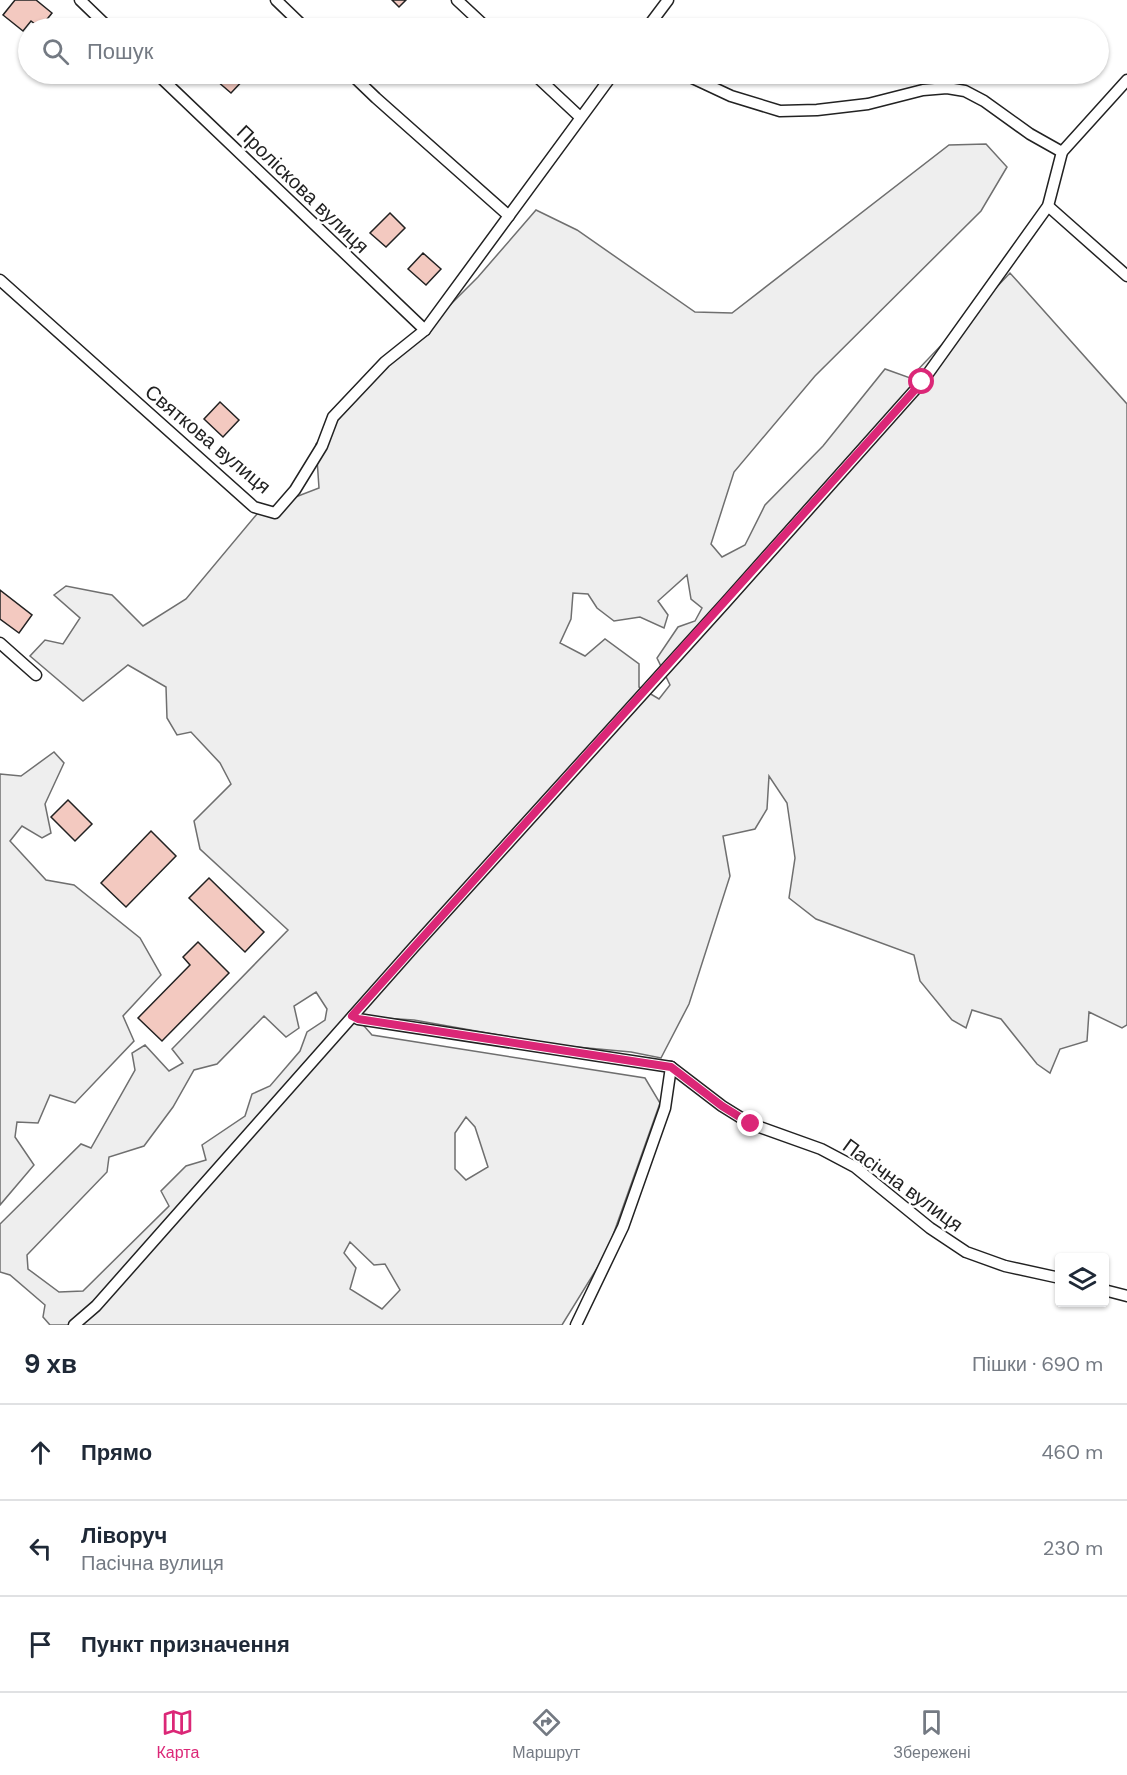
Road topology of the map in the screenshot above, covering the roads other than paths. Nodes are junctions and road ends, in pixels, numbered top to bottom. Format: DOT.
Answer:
graph roads {
  1 [pos="80,0"];
  2 [pos="276,0"];
  3 [pos="457,0"];
  4 [pos="668,0"];
  5 [pos="99,18"];
  6 [pos="295,18"];
  7 [pos="476,18"];
  8 [pos="654,18"];
  9 [pos="1127,80"];
  10 [pos="167,84"];
  11 [pos="361,84"];
  12 [pos="545,84"];
  13 [pos="605,84"];
  14 [pos="705,84"];
  15 [pos="580,117"];
  16 [pos="1062,152"];
  17 [pos="1048,206"];
  18 [pos="509,216"];
  19 [pos="1127,276"];
  20 [pos="0,280"];
  21 [pos="425,330"];
  22 [pos="0,643"];
  23 [pos="36,675"];
  24 [pos="352,1016"];
  25 [pos="671,1067"];
  26 [pos="1055,1277"];
  27 [pos="1109,1291"];
  28 [pos="1127,1296"];
  29 [pos="74,1325"];
  30 [pos="576,1325"];
  1 -- 5 [label="street"];
  2 -- 6 [label="street"];
  3 -- 7 [label="street"];
  4 -- 8 [label="street"];
  9 -- 16 [label="street"];
  10 -- 21 [label="street, Проліскова вулиця"];
  11 -- 18 [label="street"];
  12 -- 15 [label="street"];
  13 -- 15 [label="street, Святкова вулиця"];
  14 -- 16 [label="street"];
  15 -- 18 [label="street, Святкова вулиця"];
  16 -- 17 [label="street"];
  17 -- 19 [label="street"];
  17 -- 24 [label="street"];
  18 -- 21 [label="street, Святкова вулиця"];
  20 -- 21 [label="street, Святкова вулиця"];
  22 -- 23 [label="street"];
  24 -- 25 [label="street, Пасічна вулиця"];
  24 -- 29 [label="street"];
  25 -- 26 [label="street, Пасічна вулиця"];
  25 -- 30 [label="street"];
  27 -- 28 [label="street"];
}
